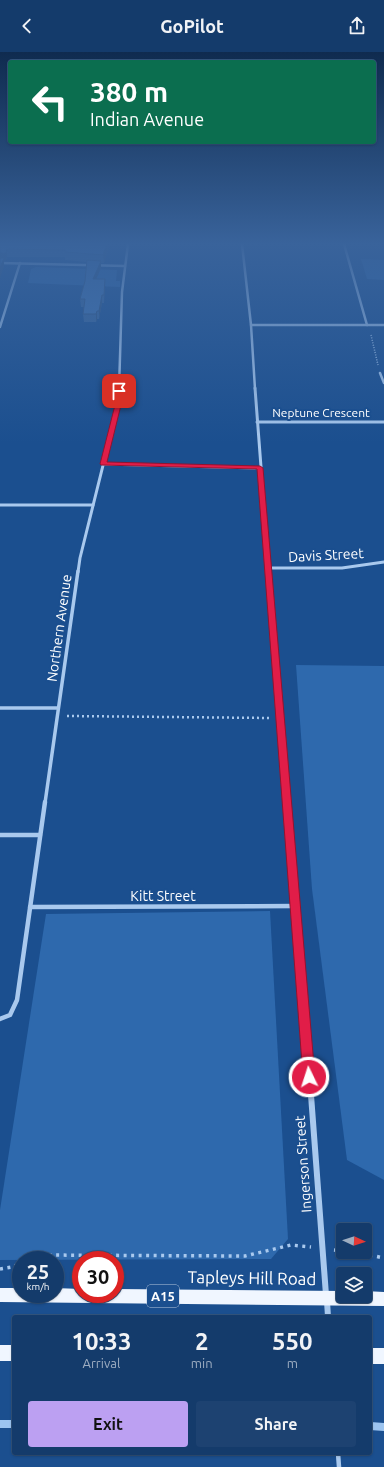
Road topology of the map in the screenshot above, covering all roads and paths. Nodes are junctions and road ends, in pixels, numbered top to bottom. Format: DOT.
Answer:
graph roads {
  1 [pos="5,310"];
  2 [pos="121,310"];
  3 [pos="249,310"];
  4 [pos="363,310"];
  5 [pos="251,325"];
  6 [pos="367,325"];
  7 [pos="384,325"];
  8 [pos="0,327"];
  9 [pos="380,373"];
  10 [pos="384,383"];
  11 [pos="258,422"];
  12 [pos="384,422"];
  13 [pos="103,464"];
  14 [pos="260,468"];
  15 [pos="0,505"];
  16 [pos="93,505"];
  17 [pos="384,562"];
  18 [pos="268,568"];
  19 [pos="0,708"];
  20 [pos="58,708"];
  21 [pos="57,716"];
  22 [pos="281,718"];
  23 [pos="0,835"];
  24 [pos="40,835"];
  25 [pos="296,906"];
  26 [pos="30,907"];
  27 [pos="0,1019"];
  28 [pos="290,1245"];
  29 [pos="64,1255"];
  30 [pos="372,1255"];
  31 [pos="384,1258"];
  32 [pos="12,1267"];
  33 [pos="0,1269"];
  34 [pos="0,1295"];
  35 [pos="326,1298"];
  36 [pos="384,1299"];
  37 [pos="328,1315"];
  38 [pos="0,1353"];
  39 [pos="12,1353"];
  40 [pos="372,1356"];
  41 [pos="384,1356"];
  42 [pos="338,1455"];
  43 [pos="339,1467"];
  1 -- 8 [label="street"];
  2 -- 13 [label="street, Northern Avenue"];
  3 -- 5 [label="street, Ingerson Street"];
  4 -- 6 [label="street"];
  5 -- 6 [label="street"];
  5 -- 11 [label="street, Ingerson Street"];
  6 -- 7 [label="street"];
  6 -- 9 [label="path"];
  9 -- 10 [label="street"];
  11 -- 12 [label="street, Neptune Crescent"];
  11 -- 14 [label="street, Ingerson Street"];
  13 -- 14 [label="street"];
  13 -- 16 [label="street, Northern Avenue"];
  14 -- 18 [label="street, Ingerson Street"];
  15 -- 16 [label="street"];
  16 -- 20 [label="street, Northern Avenue"];
  17 -- 18 [label="street, Davis Street"];
  18 -- 22 [label="street, Ingerson Street"];
  19 -- 20 [label="street"];
  20 -- 21 [label="street, Northern Avenue"];
  21 -- 22 [label="path"];
  21 -- 24 [label="street, Northern Avenue"];
  22 -- 25 [label="street, Ingerson Street"];
  23 -- 24 [label="street"];
  24 -- 26 [label="street, Northern Avenue"];
  25 -- 26 [label="street, Kitt Street"];
  25 -- 35 [label="street, Ingerson Street"];
  26 -- 27 [label="street, Northern Avenue"];
  28 -- 29 [label="path"];
  30 -- 31 [label="path"];
  32 -- 33 [label="path"];
  34 -- 35 [label="main road, Tapleys Hill Road / A15"];
  35 -- 36 [label="main road, Tapleys Hill Road / A15"];
  35 -- 37 [label="street, Ingerson Street"];
  38 -- 39 [label="main road"];
  40 -- 41 [label="main road"];
  42 -- 43 [label="lane"];
}
